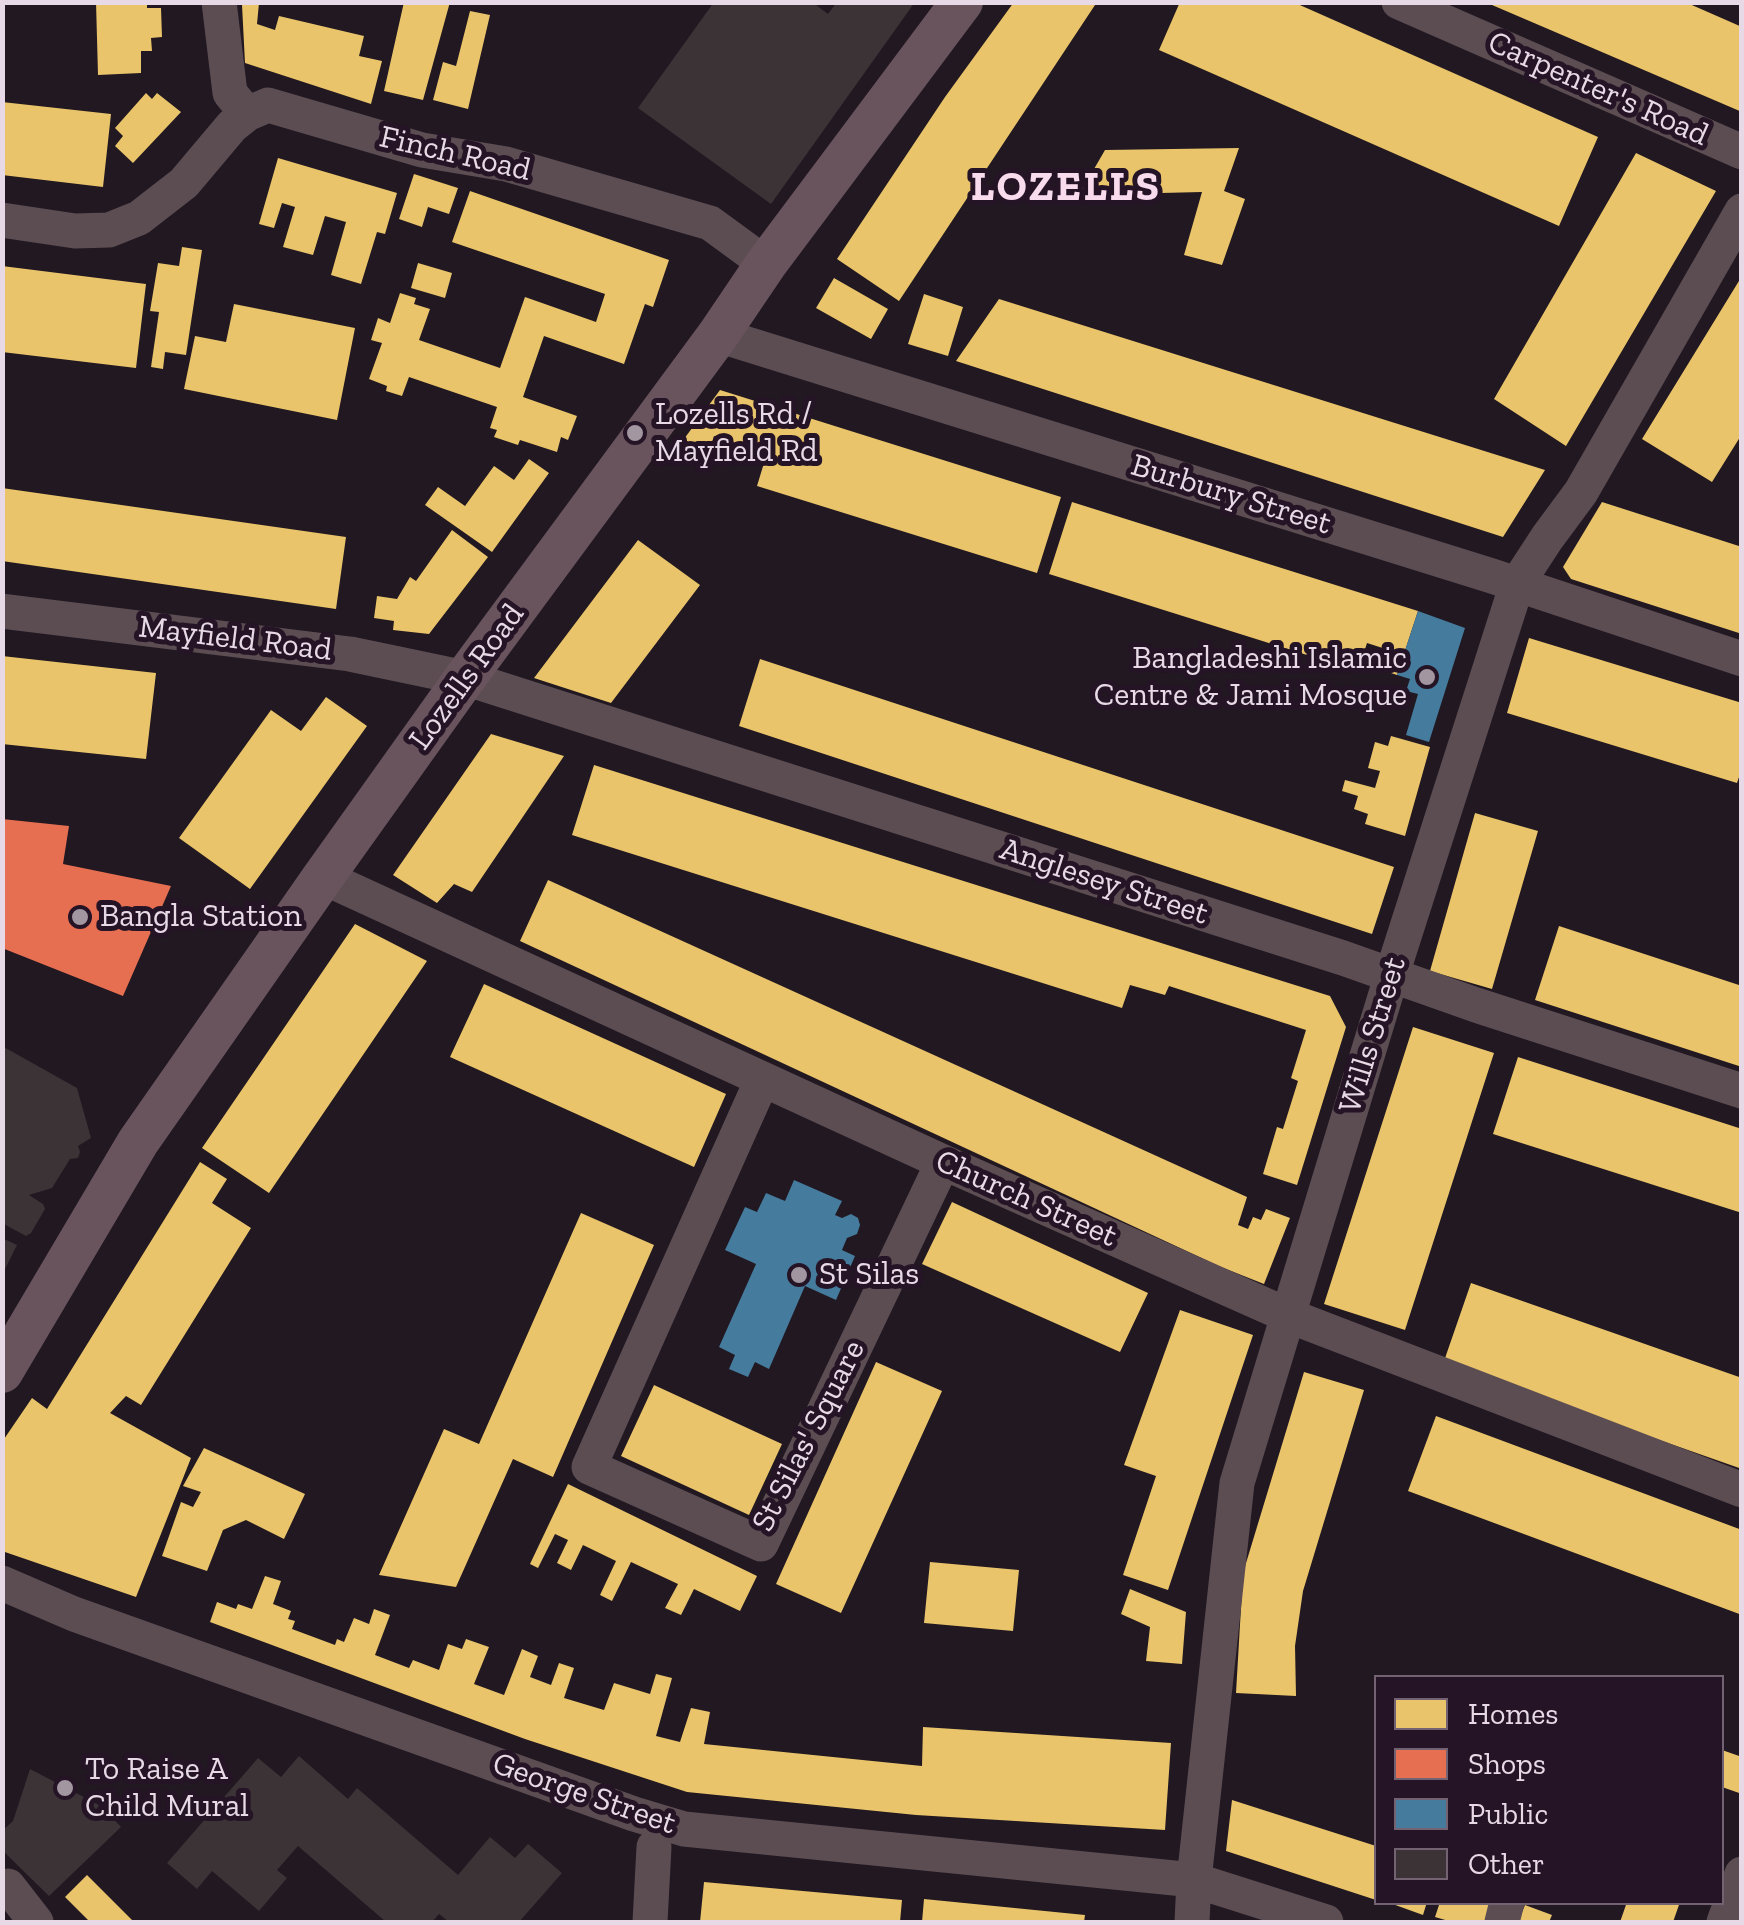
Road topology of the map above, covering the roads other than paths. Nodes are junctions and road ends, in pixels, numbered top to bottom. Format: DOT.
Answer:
graph roads {
  1 [pos="219,2"];
  2 [pos="962,2"];
  3 [pos="1399,2"];
  4 [pos="247,114"];
  5 [pos="1742,152"];
  6 [pos="1742,211"];
  7 [pos="2,220"];
  8 [pos="766,264"];
  9 [pos="718,335"];
  10 [pos="1516,584"];
  11 [pos="2,610"];
  12 [pos="1742,659"];
  13 [pos="465,678"];
  14 [pos="323,877"];
  15 [pos="1392,974"];
  16 [pos="762,1080"];
  17 [pos="1742,1091"];
  18 [pos="943,1162"];
  19 [pos="1287,1316"];
  20 [pos="2,1372"];
  21 [pos="1742,1490"];
  22 [pos="2,1583"];
  23 [pos="654,1847"];
  24 [pos="1742,1874"];
  25 [pos="1194,1880"];
  26 [pos="8,1886"];
  27 [pos="36,1922"];
  28 [pos="650,1922"];
  29 [pos="1192,1922"];
  30 [pos="1326,1922"];
  31 [pos="1724,1922"];
  1 -- 4 [label="street"];
  2 -- 8 [label="main road, Lozells Road"];
  3 -- 5 [label="street, Carpenter's Road"];
  4 -- 7 [label="street"];
  4 -- 8 [label="street, Finch Road"];
  6 -- 10 [label="street, Wills Street"];
  8 -- 9 [label="main road, Lozells Road"];
  9 -- 10 [label="street, Burbury Street"];
  9 -- 13 [label="main road, Lozells Road"];
  10 -- 12 [label="street, Burbury Street"];
  10 -- 15 [label="street, Wills Street"];
  11 -- 13 [label="street, Mayfield Road"];
  13 -- 14 [label="main road, Lozells Road"];
  13 -- 15 [label="street, Anglesey Street"];
  14 -- 16 [label="street, Church Street"];
  14 -- 20 [label="main road, Lozells Road"];
  15 -- 17 [label="street, Anglesey Street"];
  15 -- 19 [label="street, Wills Street"];
  16 -- 18 [label="street, Church Street"];
  16 -- 18 [label="street, St Silas' Square"];
  18 -- 19 [label="street, Church Street"];
  19 -- 21 [label="street, Church Street"];
  19 -- 25 [label="street, Wills Street"];
  22 -- 25 [label="street, George Street"];
  23 -- 28 [label="street"];
  24 -- 31 [label="street"];
  25 -- 29 [label="street, Wills Street"];
  25 -- 30 [label="street, George Street"];
  26 -- 27 [label="street"];
}
